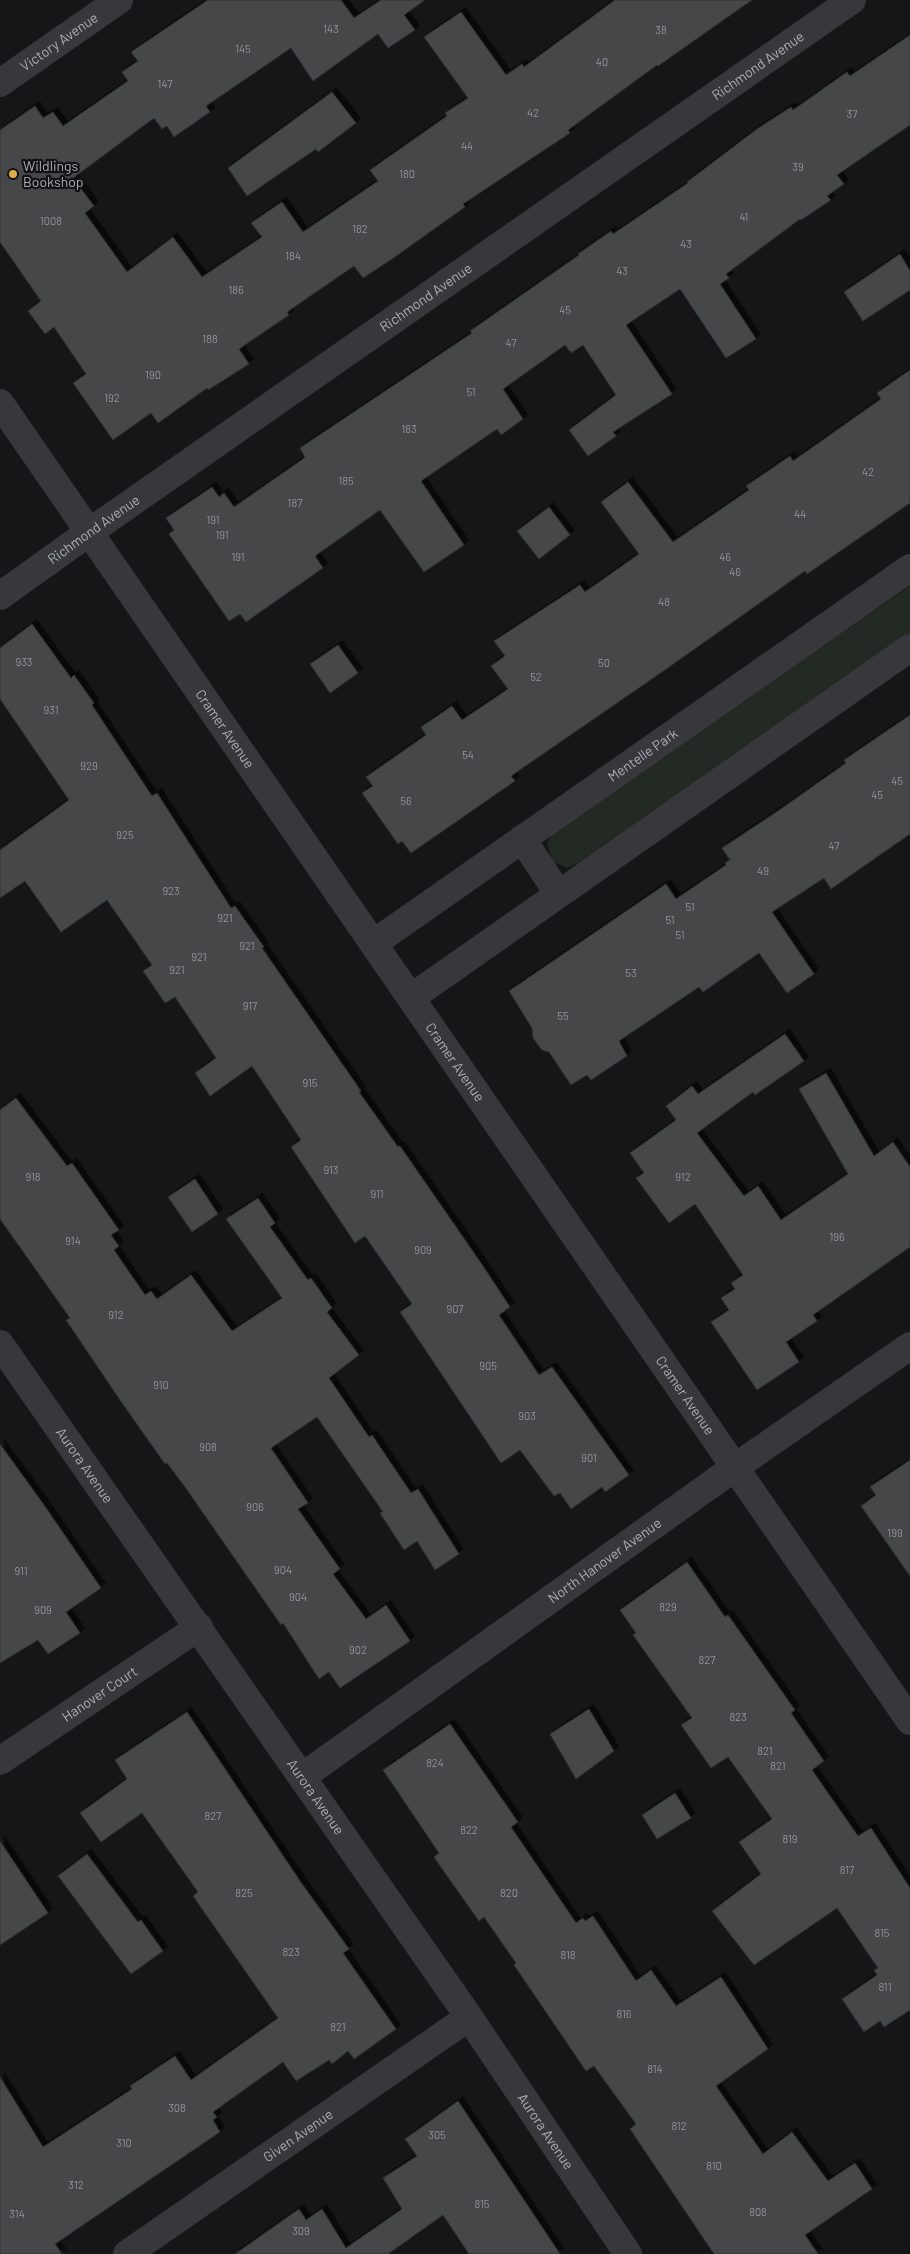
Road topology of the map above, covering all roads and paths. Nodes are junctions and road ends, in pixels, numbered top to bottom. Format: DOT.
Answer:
graph roads {
  1 [pos="120,0"];
  2 [pos="852,0"];
  3 [pos="0,83"];
  4 [pos="0,403"];
  5 [pos="88,532"];
  6 [pos="910,568"];
  7 [pos="0,596"];
  8 [pos="910,648"];
  9 [pos="522,839"];
  10 [pos="558,893"];
  11 [pos="374,944"];
  12 [pos="412,997"];
  13 [pos="0,1344"];
  14 [pos="910,1346"];
  15 [pos="734,1468"];
  16 [pos="199,1627"];
  17 [pos="910,1721"];
  18 [pos="0,1761"];
  19 [pos="302,1777"];
  20 [pos="469,2017"];
  21 [pos="127,2254"];
  22 [pos="628,2254"];
  1 -- 3 [label="street, Victory Avenue"];
  2 -- 5 [label="street, Richmond Avenue"];
  4 -- 5 [label="street, Cramer Avenue"];
  5 -- 7 [label="street, Richmond Avenue"];
  5 -- 11 [label="street, Cramer Avenue"];
  6 -- 9 [label="street, Mentelle Park"];
  8 -- 10 [label="street"];
  9 -- 10 [label="street"];
  9 -- 11 [label="street, Mentelle Park"];
  10 -- 12 [label="street"];
  11 -- 12 [label="street, Cramer Avenue"];
  12 -- 15 [label="street, Cramer Avenue"];
  13 -- 16 [label="street, Aurora Avenue"];
  14 -- 15 [label="street, North Hanover Avenue"];
  15 -- 17 [label="street, Cramer Avenue"];
  15 -- 19 [label="street, North Hanover Avenue"];
  16 -- 18 [label="street, Hanover Court"];
  16 -- 19 [label="street, Aurora Avenue"];
  19 -- 20 [label="street, Aurora Avenue"];
  20 -- 21 [label="street, Given Avenue"];
  20 -- 22 [label="street, Aurora Avenue"];
}
